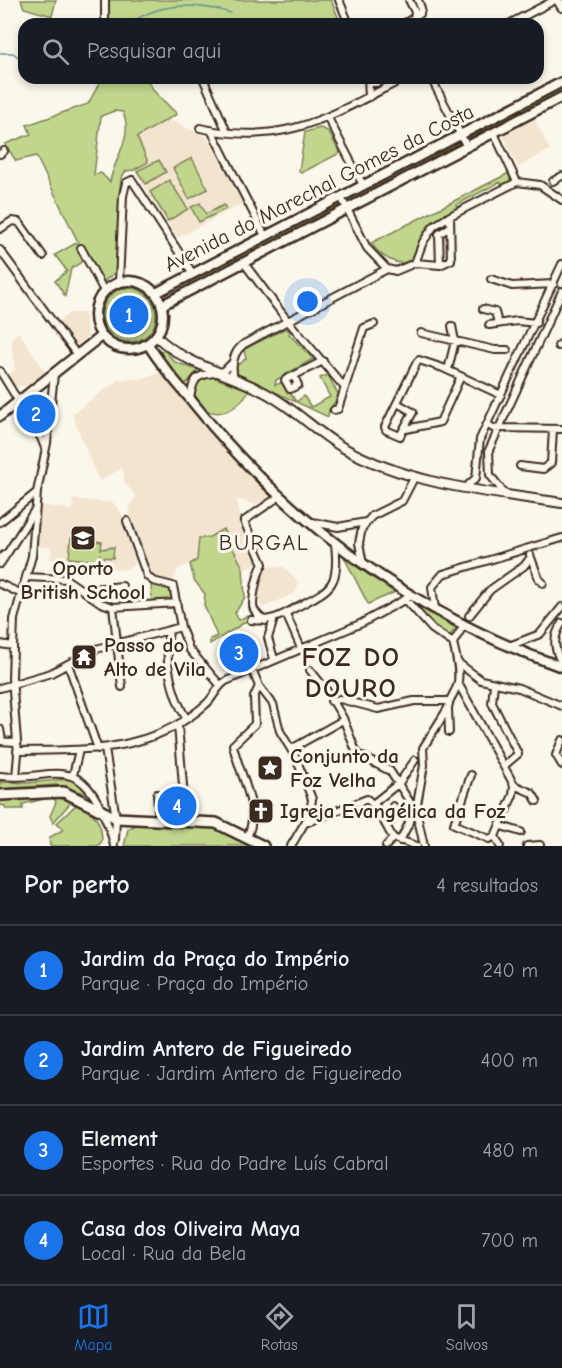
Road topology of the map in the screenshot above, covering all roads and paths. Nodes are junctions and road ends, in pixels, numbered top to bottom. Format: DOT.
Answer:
graph roads {
  1 [pos="105,0"];
  2 [pos="339,0"];
  3 [pos="409,0"];
  4 [pos="418,0"];
  5 [pos="556,0"];
  6 [pos="562,7"];
  7 [pos="105,18"];
  8 [pos="347,18"];
  9 [pos="413,18"];
  10 [pos="521,18"];
  11 [pos="562,82"];
  12 [pos="207,84"];
  13 [pos="369,84"];
  14 [pos="393,84"];
  15 [pos="434,84"];
  16 [pos="369,97"];
  17 [pos="562,98"];
  18 [pos="328,118"];
  19 [pos="200,128"];
  20 [pos="211,130"];
  21 [pos="227,132"];
  22 [pos="494,133"];
  23 [pos="461,134"];
  24 [pos="467,147"];
  25 [pos="562,176"];
  26 [pos="553,181"];
  27 [pos="517,182"];
  28 [pos="363,185"];
  29 [pos="341,196"];
  30 [pos="562,200"];
  31 [pos="348,209"];
  32 [pos="450,216"];
  33 [pos="450,227"];
  34 [pos="0,229"];
  35 [pos="265,236"];
  36 [pos="81,248"];
  37 [pos="0,250"];
  38 [pos="43,256"];
  39 [pos="244,263"];
  40 [pos="415,263"];
  41 [pos="562,264"];
  42 [pos="440,265"];
  43 [pos="387,269"];
  44 [pos="193,274"];
  45 [pos="491,279"];
  46 [pos="118,282"];
  47 [pos="554,284"];
  48 [pos="104,291"];
  49 [pos="562,291"];
  50 [pos="156,293"];
  51 [pos="162,305"];
  52 [pos="483,309"];
  53 [pos="287,320"];
  54 [pos="498,323"];
  55 [pos="536,323"];
  56 [pos="374,324"];
  57 [pos="489,325"];
  58 [pos="452,326"];
  59 [pos="421,333"];
  60 [pos="101,336"];
  61 [pos="156,336"];
  62 [pos="455,341"];
  63 [pos="148,344"];
  64 [pos="507,350"];
  65 [pos="77,355"];
  66 [pos="323,361"];
  67 [pos="233,362"];
  68 [pos="352,370"];
  69 [pos="448,370"];
  70 [pos="0,371"];
  71 [pos="214,372"];
  72 [pos="333,372"];
  73 [pos="54,374"];
  74 [pos="294,376"];
  75 [pos="461,376"];
  76 [pos="234,380"];
  77 [pos="345,388"];
  78 [pos="501,395"];
  79 [pos="190,399"];
  80 [pos="19,401"];
  81 [pos="397,403"];
  82 [pos="334,410"];
  83 [pos="0,416"];
  84 [pos="48,421"];
  85 [pos="487,424"];
  86 [pos="498,428"];
  87 [pos="36,429"];
  88 [pos="406,429"];
  89 [pos="553,429"];
  90 [pos="562,429"];
  91 [pos="45,449"];
  92 [pos="520,466"];
  93 [pos="415,476"];
  94 [pos="463,489"];
  95 [pos="36,492"];
  96 [pos="280,496"];
  97 [pos="508,496"];
  98 [pos="562,502"];
  99 [pos="34,510"];
  100 [pos="127,521"];
  101 [pos="308,521"];
  102 [pos="366,521"];
  103 [pos="0,522"];
  104 [pos="562,538"];
  105 [pos="335,544"];
  106 [pos="531,548"];
  107 [pos="8,552"];
  108 [pos="0,558"];
  109 [pos="530,558"];
  110 [pos="0,564"];
  111 [pos="363,564"];
  112 [pos="27,577"];
  113 [pos="543,583"];
  114 [pos="0,584"];
  115 [pos="122,586"];
  116 [pos="83,590"];
  117 [pos="20,593"];
  118 [pos="408,598"];
  119 [pos="177,603"];
  120 [pos="562,607"];
  121 [pos="113,608"];
  122 [pos="435,610"];
  123 [pos="286,614"];
  124 [pos="470,616"];
  125 [pos="251,620"];
  126 [pos="265,621"];
  127 [pos="273,622"];
  128 [pos="562,623"];
  129 [pos="464,625"];
  130 [pos="181,627"];
  131 [pos="170,631"];
  132 [pos="116,642"];
  133 [pos="453,643"];
  134 [pos="0,644"];
  135 [pos="13,646"];
  136 [pos="508,646"];
  137 [pos="301,648"];
  138 [pos="287,654"];
  139 [pos="274,659"];
  140 [pos="291,661"];
  141 [pos="457,662"];
  142 [pos="68,664"];
  143 [pos="562,666"];
  144 [pos="252,669"];
  145 [pos="310,670"];
  146 [pos="458,683"];
  147 [pos="494,684"];
  148 [pos="12,685"];
  149 [pos="220,685"];
  150 [pos="259,686"];
  151 [pos="122,687"];
  152 [pos="0,688"];
  153 [pos="332,701"];
  154 [pos="448,704"];
  155 [pos="562,706"];
  156 [pos="186,718"];
  157 [pos="343,720"];
  158 [pos="178,725"];
  159 [pos="0,729"];
  160 [pos="449,732"];
  161 [pos="562,740"];
  162 [pos="1,741"];
  163 [pos="15,742"];
  164 [pos="423,748"];
  165 [pos="102,749"];
  166 [pos="291,749"];
  167 [pos="79,750"];
  168 [pos="17,751"];
  169 [pos="415,760"];
  170 [pos="424,765"];
  171 [pos="505,765"];
  172 [pos="562,765"];
  173 [pos="73,775"];
  174 [pos="471,775"];
  175 [pos="0,776"];
  176 [pos="16,777"];
  177 [pos="399,783"];
  178 [pos="514,785"];
  179 [pos="158,794"];
  180 [pos="0,795"];
  181 [pos="537,801"];
  182 [pos="393,806"];
  183 [pos="376,807"];
  184 [pos="416,810"];
  185 [pos="101,811"];
  186 [pos="116,818"];
  187 [pos="159,820"];
  188 [pos="410,821"];
  189 [pos="186,822"];
  190 [pos="303,823"];
  191 [pos="501,826"];
  192 [pos="521,832"];
  193 [pos="495,836"];
  194 [pos="247,837"];
  195 [pos="393,838"];
  196 [pos="400,841"];
  197 [pos="113,845"];
  198 [pos="540,845"];
  199 [pos="263,846"];
  200 [pos="291,846"];
  201 [pos="386,846"];
  202 [pos="417,846"];
  203 [pos="424,846"];
  204 [pos="500,846"];
  205 [pos="527,846"];
  1 -- 7 [label="street"];
  2 -- 8 [label="street"];
  3 -- 9 [label="street"];
  4 -- 9 [label="street"];
  5 -- 6 [label="street"];
  5 -- 10 [label="street"];
  11 -- 23 [label="main road, Avenida do Marechal Gomes da Costa"];
  12 -- 21 [label="street"];
  13 -- 16 [label="street"];
  14 -- 16 [label="street"];
  15 -- 23 [label="street"];
  16 -- 18 [label="street"];
  17 -- 22 [label="main road, Avenida do Marechal Gomes da Costa"];
  18 -- 21 [label="street"];
  18 -- 28 [label="street"];
  19 -- 20 [label="street"];
  20 -- 21 [label="street"];
  20 -- 35 [label="street"];
  22 -- 24 [label="main road, Avenida do Marechal Gomes da Costa"];
  22 -- 27 [label="street"];
  23 -- 24 [label="street"];
  23 -- 28 [label="main road, Avenida do Marechal Gomes da Costa"];
  24 -- 31 [label="main road, Avenida do Marechal Gomes da Costa"];
  25 -- 26 [label="street"];
  27 -- 30 [label="street"];
  27 -- 32 [label="street"];
  28 -- 29 [label="main road, Avenida do Marechal Gomes da Costa"];
  29 -- 31 [label="street"];
  29 -- 35 [label="main road, Avenida do Marechal Gomes da Costa"];
  31 -- 39 [label="main road, Avenida do Marechal Gomes da Costa"];
  31 -- 43 [label="street"];
  32 -- 33 [label="street"];
  32 -- 40 [label="street"];
  33 -- 42 [label="street"];
  33 -- 42 [label="street"];
  34 -- 38 [label="street"];
  35 -- 44 [label="main road, Avenida do Marechal Gomes da Costa"];
  36 -- 48 [label="street"];
  37 -- 65 [label="street"];
  39 -- 51 [label="main road, Avenida do Marechal Gomes da Costa"];
  39 -- 53 [label="street"];
  40 -- 42 [label="street"];
  40 -- 43 [label="street"];
  41 -- 47 [label="street"];
  43 -- 53 [label="street"];
  44 -- 46 [label="street"];
  44 -- 50 [label="main road, Avenida do Marechal Gomes da Costa"];
  45 -- 47 [label="street"];
  46 -- 48 [label="main road"];
  46 -- 50 [label="main road"];
  47 -- 55 [label="street"];
  48 -- 60 [label="main road"];
  49 -- 86 [label="street"];
  50 -- 51 [label="main road"];
  51 -- 61 [label="main road"];
  52 -- 54 [label="street"];
  53 -- 66 [label="street"];
  53 -- 67 [label="street"];
  54 -- 55 [label="street"];
  54 -- 57 [label="street"];
  55 -- 78 [label="street"];
  56 -- 68 [label="street"];
  58 -- 62 [label="street"];
  59 -- 62 [label="street"];
  60 -- 63 [label="main road"];
  60 -- 65 [label="main road"];
  61 -- 63 [label="main road"];
  61 -- 71 [label="street"];
  62 -- 64 [label="street"];
  62 -- 69 [label="street"];
  63 -- 79 [label="main road"];
  65 -- 73 [label="main road"];
  66 -- 72 [label="street"];
  66 -- 74 [label="street"];
  67 -- 71 [label="street"];
  67 -- 76 [label="street"];
  68 -- 72 [label="street"];
  68 -- 77 [label="street"];
  69 -- 75 [label="street"];
  69 -- 81 [label="street"];
  70 -- 80 [label="street"];
  71 -- 76 [label="street"];
  71 -- 79 [label="street"];
  72 -- 77 [label="street"];
  73 -- 80 [label="main road"];
  73 -- 84 [label="street"];
  75 -- 78 [label="street"];
  75 -- 88 [label="street"];
  76 -- 93 [label="street"];
  77 -- 82 [label="street"];
  78 -- 85 [label="street"];
  79 -- 96 [label="main road"];
  80 -- 83 [label="main road"];
  80 -- 87 [label="street"];
  81 -- 88 [label="street"];
  81 -- 88 [label="street"];
  84 -- 87 [label="street"];
  84 -- 91 [label="street"];
  85 -- 86 [label="street"];
  85 -- 94 [label="street"];
  86 -- 89 [label="street"];
  86 -- 97 [label="street"];
  87 -- 91 [label="street"];
  89 -- 90 [label="street"];
  89 -- 92 [label="street"];
  91 -- 95 [label="street"];
  93 -- 94 [label="street"];
  93 -- 102 [label="street"];
  94 -- 97 [label="street"];
  95 -- 99 [label="street"];
  95 -- 103 [label="street"];
  96 -- 101 [label="main road"];
  96 -- 126 [label="street"];
  97 -- 98 [label="street"];
  99 -- 107 [label="street"];
  99 -- 112 [label="street"];
  100 -- 119 [label="street"];
  101 -- 102 [label="street"];
  101 -- 105 [label="main road"];
  102 -- 111 [label="street"];
  104 -- 106 [label="street"];
  105 -- 111 [label="main road"];
  105 -- 123 [label="street"];
  106 -- 109 [label="street"];
  106 -- 122 [label="street"];
  107 -- 108 [label="street"];
  107 -- 110 [label="street"];
  109 -- 113 [label="street"];
  109 -- 124 [label="street"];
  111 -- 118 [label="main road"];
  112 -- 116 [label="street"];
  112 -- 117 [label="street"];
  114 -- 117 [label="street"];
  115 -- 116 [label="street"];
  116 -- 121 [label="street"];
  117 -- 135 [label="street"];
  118 -- 122 [label="main road"];
  118 -- 133 [label="street"];
  118 -- 137 [label="street"];
  119 -- 121 [label="street"];
  119 -- 130 [label="street"];
  120 -- 136 [label="street"];
  121 -- 132 [label="street"];
  122 -- 129 [label="main road"];
  123 -- 127 [label="street"];
  123 -- 137 [label="street"];
  125 -- 126 [label="street"];
  126 -- 127 [label="street"];
  127 -- 139 [label="street"];
  128 -- 143 [label="street"];
  129 -- 133 [label="street"];
  129 -- 136 [label="main road"];
  130 -- 131 [label="street"];
  130 -- 149 [label="street"];
  131 -- 132 [label="street"];
  131 -- 156 [label="street"];
  132 -- 142 [label="street"];
  132 -- 151 [label="street"];
  133 -- 141 [label="street"];
  134 -- 135 [label="street"];
  135 -- 148 [label="street"];
  136 -- 143 [label="main road"];
  137 -- 138 [label="street"];
  138 -- 139 [label="street"];
  138 -- 140 [label="street"];
  139 -- 144 [label="street"];
  141 -- 146 [label="street"];
  141 -- 147 [label="street"];
  142 -- 148 [label="street"];
  142 -- 165 [label="street"];
  144 -- 149 [label="street"];
  144 -- 150 [label="street"];
  145 -- 153 [label="street"];
  146 -- 154 [label="street"];
  146 -- 171 [label="street"];
  147 -- 155 [label="street"];
  147 -- 171 [label="street"];
  148 -- 152 [label="street"];
  148 -- 163 [label="street"];
  149 -- 156 [label="street"];
  150 -- 166 [label="street"];
  150 -- 194 [label="street"];
  153 -- 154 [label="street"];
  153 -- 157 [label="street"];
  154 -- 160 [label="street"];
  154 -- 164 [label="street"];
  156 -- 158 [label="street"];
  157 -- 166 [label="street"];
  157 -- 177 [label="street"];
  158 -- 165 [label="street"];
  158 -- 189 [label="street"];
  159 -- 162 [label="street"];
  161 -- 172 [label="street"];
  162 -- 163 [label="street"];
  163 -- 168 [label="street"];
  164 -- 169 [label="street"];
  164 -- 170 [label="street"];
  165 -- 167 [label="street"];
  165 -- 186 [label="street"];
  166 -- 190 [label="street"];
  167 -- 168 [label="street"];
  167 -- 173 [label="street"];
  168 -- 176 [label="street"];
  169 -- 170 [label="street"];
  169 -- 177 [label="street"];
  170 -- 184 [label="street"];
  171 -- 178 [label="street"];
  173 -- 176 [label="street"];
  173 -- 185 [label="street"];
  174 -- 193 [label="street"];
  175 -- 176 [label="street"];
  177 -- 183 [label="street"];
  177 -- 184 [label="street"];
  178 -- 181 [label="street"];
  178 -- 191 [label="street"];
  179 -- 187 [label="street"];
  180 -- 185 [label="main road"];
  182 -- 188 [label="street"];
  183 -- 190 [label="street"];
  183 -- 195 [label="street"];
  184 -- 188 [label="street"];
  184 -- 203 [label="street"];
  185 -- 186 [label="main road"];
  185 -- 197 [label="street"];
  186 -- 187 [label="main road"];
  186 -- 197 [label="street"];
  187 -- 189 [label="main road"];
  188 -- 196 [label="street"];
  189 -- 194 [label="main road"];
  190 -- 200 [label="street"];
  191 -- 192 [label="street"];
  191 -- 193 [label="street"];
  193 -- 204 [label="street"];
  194 -- 199 [label="main road"];
  195 -- 196 [label="street"];
  195 -- 201 [label="street"];
  196 -- 202 [label="street"];
  198 -- 205 [label="street"];
}
